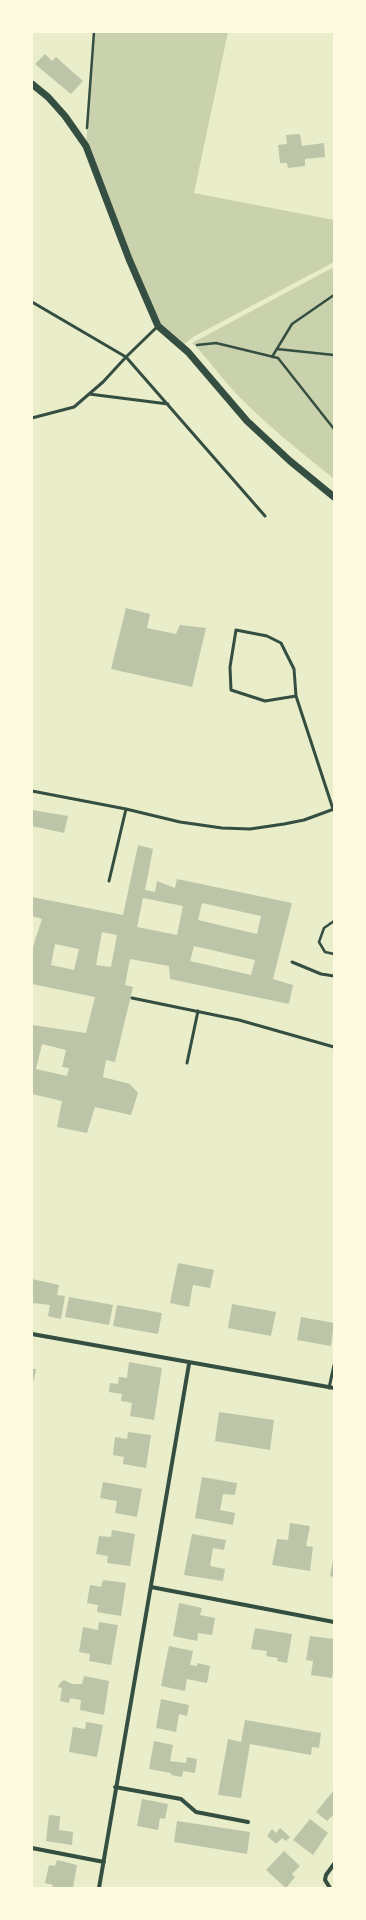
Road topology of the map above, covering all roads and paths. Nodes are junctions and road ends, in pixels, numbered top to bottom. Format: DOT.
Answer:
graph roads {
  1 [pos="94,32"];
  2 [pos="32,84"];
  3 [pos="86,146"];
  4 [pos="334,295"];
  5 [pos="32,302"];
  6 [pos="158,326"];
  7 [pos="276,349"];
  8 [pos="188,352"];
  9 [pos="334,355"];
  10 [pos="126,357"];
  11 [pos="272,357"];
  12 [pos="89,394"];
  13 [pos="168,404"];
  14 [pos="32,418"];
  15 [pos="334,429"];
  16 [pos="334,497"];
  17 [pos="265,516"];
  18 [pos="296,696"];
  19 [pos="32,791"];
  20 [pos="126,809"];
  21 [pos="334,809"];
  22 [pos="109,882"];
  23 [pos="334,920"];
  24 [pos="334,954"];
  25 [pos="292,962"];
  26 [pos="334,976"];
  27 [pos="132,998"];
  28 [pos="198,1011"];
  29 [pos="334,1047"];
  30 [pos="187,1063"];
  31 [pos="32,1334"];
  32 [pos="189,1364"];
  33 [pos="334,1365"];
  34 [pos="332,1388"];
  35 [pos="151,1587"];
  36 [pos="334,1622"];
  37 [pos="115,1787"];
  38 [pos="248,1822"];
  39 [pos="32,1848"];
  40 [pos="104,1862"];
  41 [pos="334,1864"];
  42 [pos="99,1888"];
  43 [pos="330,1888"];
  1 -- 3 [label="path"];
  2 -- 3 [label="street"];
  3 -- 6 [label="street"];
  4 -- 7 [label="path"];
  5 -- 10 [label="lane"];
  6 -- 8 [label="street"];
  6 -- 10 [label="lane"];
  7 -- 9 [label="path"];
  7 -- 11 [label="path"];
  8 -- 11 [label="path"];
  8 -- 16 [label="street"];
  10 -- 12 [label="lane"];
  10 -- 13 [label="lane"];
  11 -- 15 [label="path"];
  12 -- 13 [label="lane"];
  12 -- 14 [label="lane"];
  13 -- 17 [label="lane"];
  18 -- 18 [label="lane"];
  18 -- 21 [label="lane"];
  19 -- 20 [label="lane"];
  20 -- 21 [label="lane"];
  20 -- 22 [label="lane"];
  23 -- 24 [label="path"];
  25 -- 26 [label="lane"];
  27 -- 28 [label="lane"];
  28 -- 29 [label="lane"];
  28 -- 30 [label="lane"];
  31 -- 32 [label="street"];
  32 -- 34 [label="street"];
  32 -- 35 [label="street"];
  33 -- 34 [label="lane"];
  35 -- 36 [label="street"];
  35 -- 37 [label="street"];
  37 -- 38 [label="street"];
  37 -- 40 [label="street"];
  39 -- 40 [label="street"];
  40 -- 42 [label="street"];
  41 -- 43 [label="street"];
}
